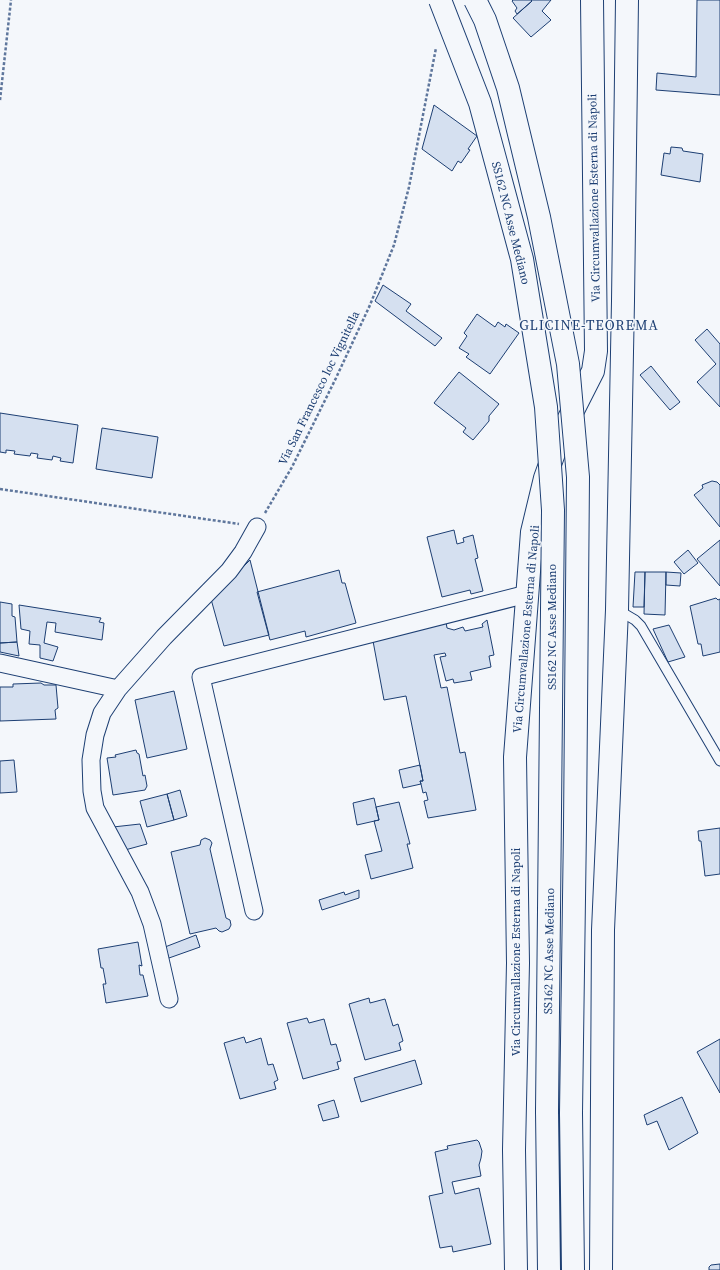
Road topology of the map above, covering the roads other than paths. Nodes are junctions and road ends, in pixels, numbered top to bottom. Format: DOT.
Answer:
graph roads {
  1 [pos="440,0"];
  2 [pos="475,0"];
  3 [pos="592,0"];
  4 [pos="627,0"];
  5 [pos="257,527"];
  6 [pos="527,594"];
  7 [pos="617,610"];
  8 [pos="0,663"];
  9 [pos="118,689"];
  10 [pos="720,761"];
  11 [pos="254,911"];
  12 [pos="169,999"];
  13 [pos="516,1270"];
  14 [pos="549,1270"];
  15 [pos="573,1270"];
  16 [pos="601,1270"];
  1 -- 14 [label="main road, SS162 NC Asse Mediano, bridge"];
  2 -- 15 [label="main road, SS162 NC Asse Mediano, bridge"];
  3 -- 6 [label="main road, Via Circumvallazione Esterna di Napoli"];
  4 -- 7 [label="main road"];
  5 -- 9 [label="street"];
  6 -- 11 [label="street"];
  6 -- 13 [label="main road, Via Circumvallazione Esterna di Napoli"];
  7 -- 10 [label="lane"];
  7 -- 16 [label="main road"];
  8 -- 9 [label="street"];
  9 -- 12 [label="street"];
}
